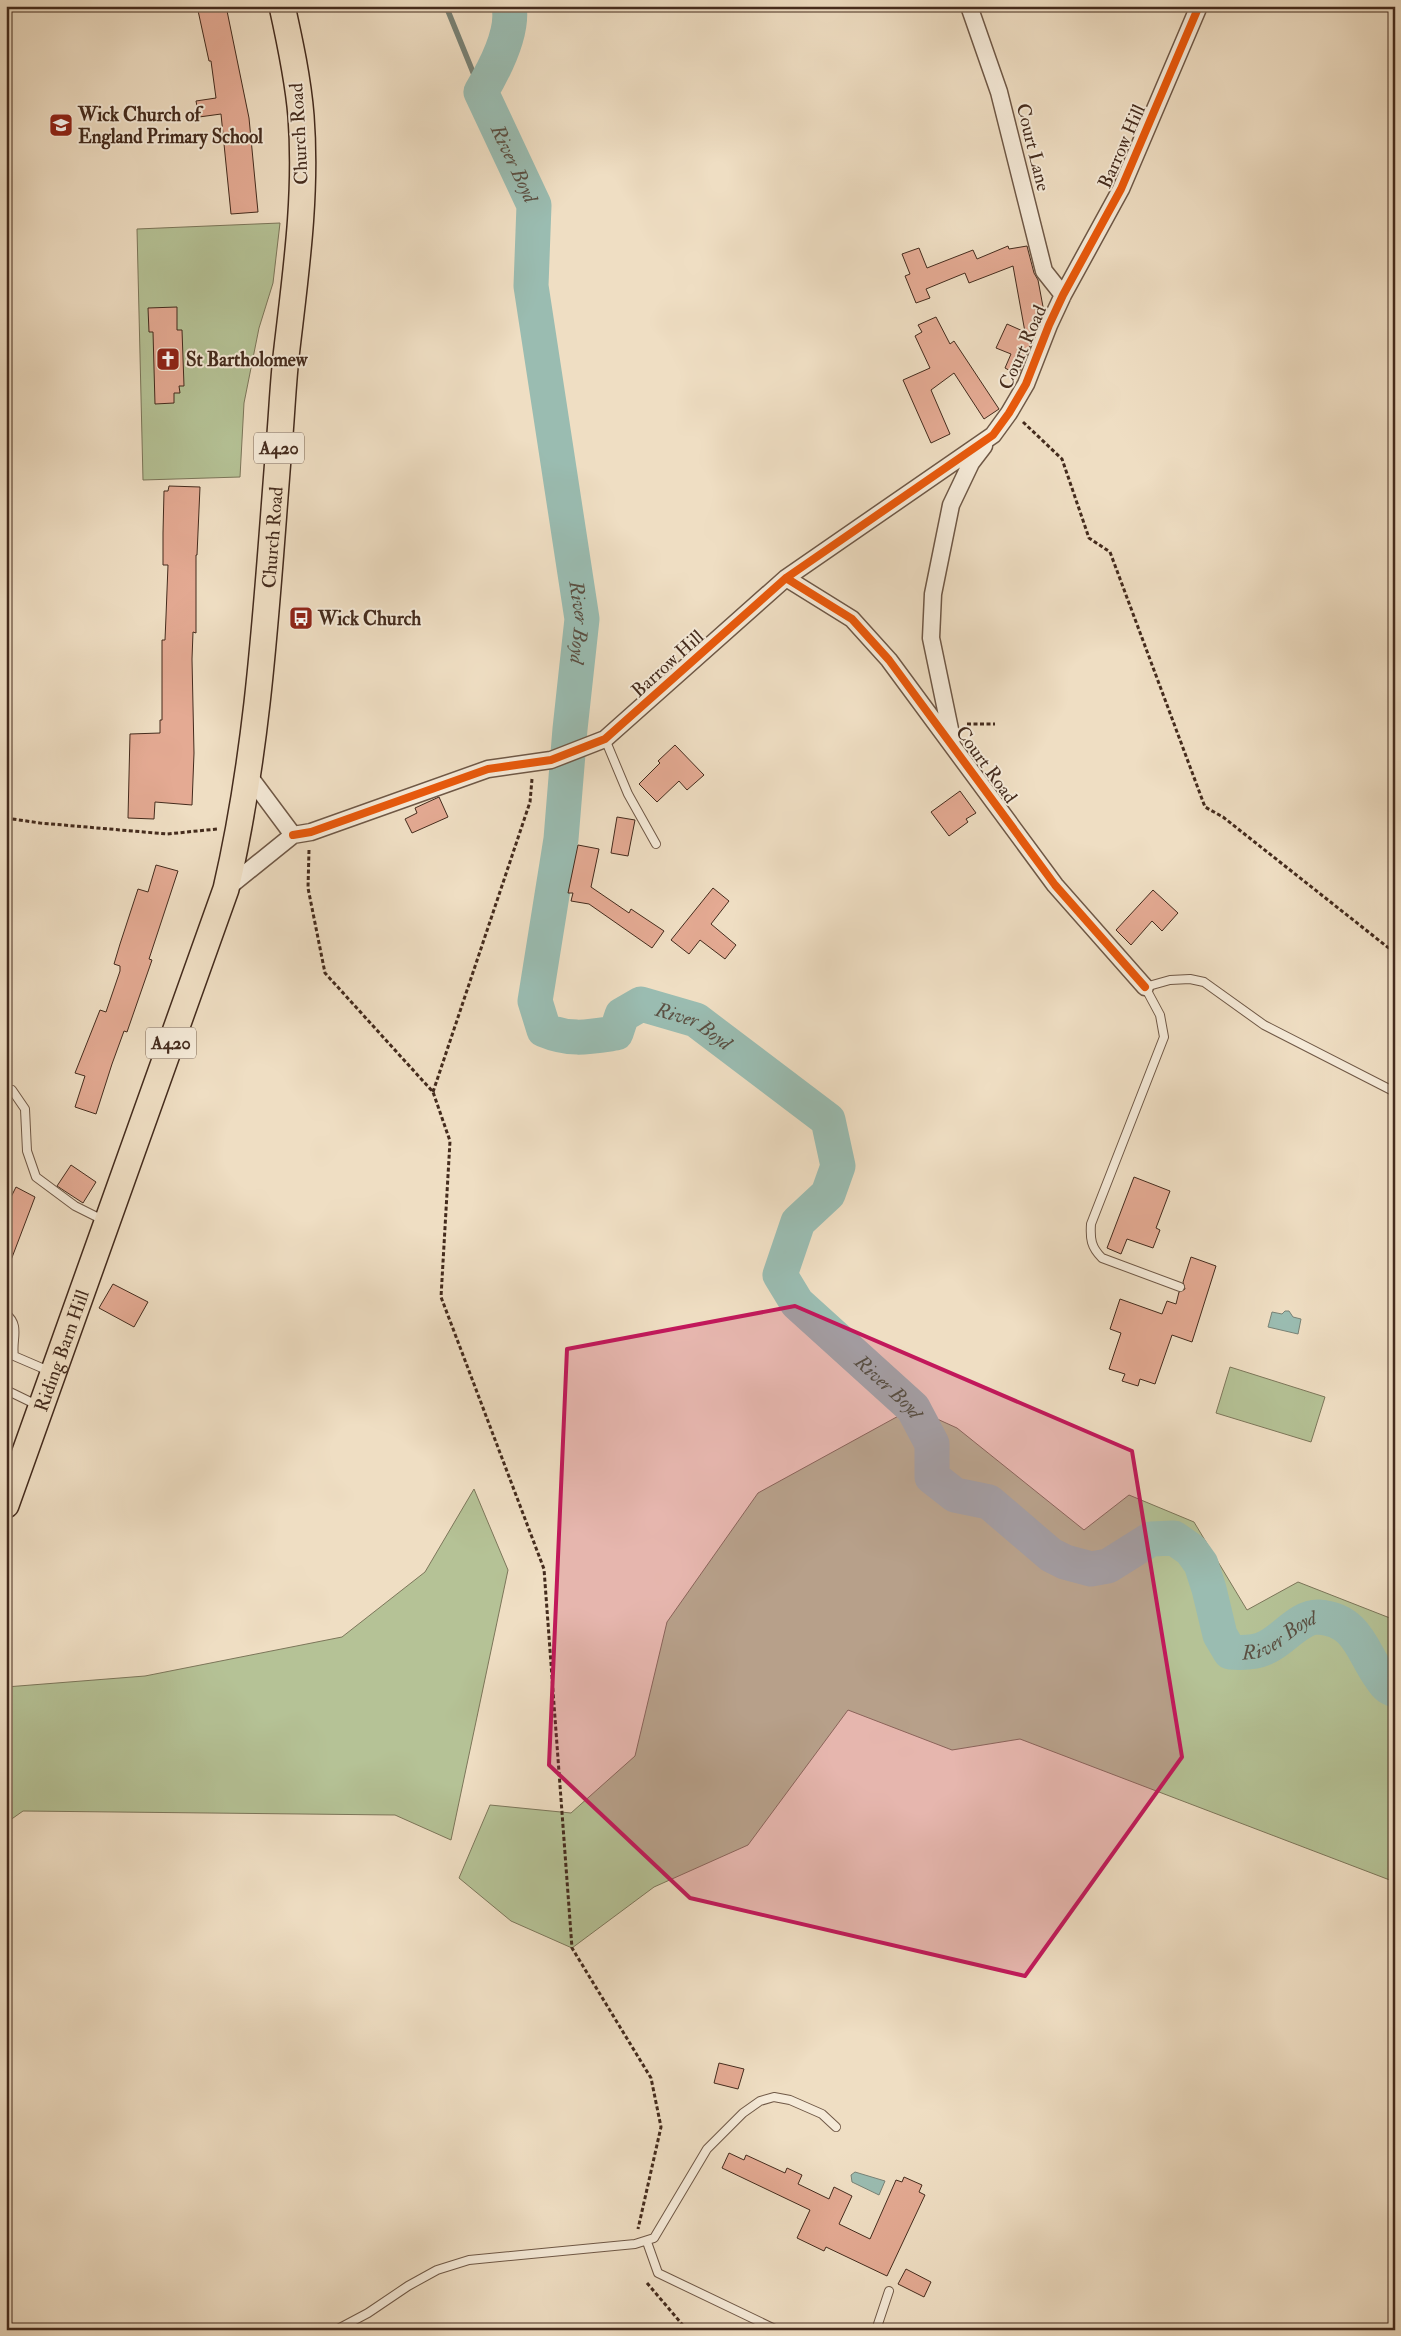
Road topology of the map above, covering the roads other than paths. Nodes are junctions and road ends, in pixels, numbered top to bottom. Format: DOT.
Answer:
graph roads {
  1 [pos="282,6"];
  2 [pos="969,6"];
  3 [pos="1199,6"];
  4 [pos="1063,295"];
  5 [pos="1009,413"];
  6 [pos="993,435"];
  7 [pos="786,578"];
  8 [pos="605,740"];
  9 [pos="953,744"];
  10 [pos="249,776"];
  11 [pos="293,834"];
  12 [pos="656,844"];
  13 [pos="226,889"];
  14 [pos="1145,987"];
  15 [pos="12,1090"];
  16 [pos="1395,1092"];
  17 [pos="107,1222"];
  18 [pos="1180,1287"];
  19 [pos="6,1314"];
  20 [pos="54,1372"];
  21 [pos="6,1390"];
  22 [pos="41,1407"];
  23 [pos="6,1505"];
  24 [pos="836,2127"];
  25 [pos="647,2242"];
  26 [pos="889,2291"];
  27 [pos="336,2330"];
  28 [pos="777,2330"];
  29 [pos="876,2330"];
  1 -- 10 [label="main road, Church Road / A420"];
  2 -- 4 [label="street, Court Lane"];
  3 -- 4 [label="street, Barrow Hill"];
  4 -- 5 [label="street, Court Road"];
  5 -- 6 [label="street, Barrow Hill"];
  6 -- 7 [label="street, Barrow Hill"];
  6 -- 9 [label="street, Court Road"];
  7 -- 8 [label="street, Barrow Hill"];
  7 -- 9 [label="street, Court Road"];
  8 -- 11 [label="street, Barrow Hill"];
  8 -- 12 [label="lane"];
  9 -- 14 [label="street, Court Road"];
  10 -- 11 [label="street"];
  10 -- 13 [label="main road, Church Road / A420"];
  11 -- 13 [label="street"];
  13 -- 17 [label="main road, Riding Barn Hill / A420"];
  14 -- 16 [label="lane"];
  14 -- 18 [label="lane"];
  15 -- 17 [label="lane"];
  17 -- 20 [label="main road, Riding Barn Hill / A420"];
  19 -- 20 [label="lane"];
  20 -- 22 [label="main road, Riding Barn Hill / A420"];
  21 -- 22 [label="lane"];
  22 -- 23 [label="main road, Riding Barn Hill / A420"];
  24 -- 25 [label="lane"];
  25 -- 27 [label="lane"];
  25 -- 28 [label="lane"];
  26 -- 29 [label="lane"];
}
